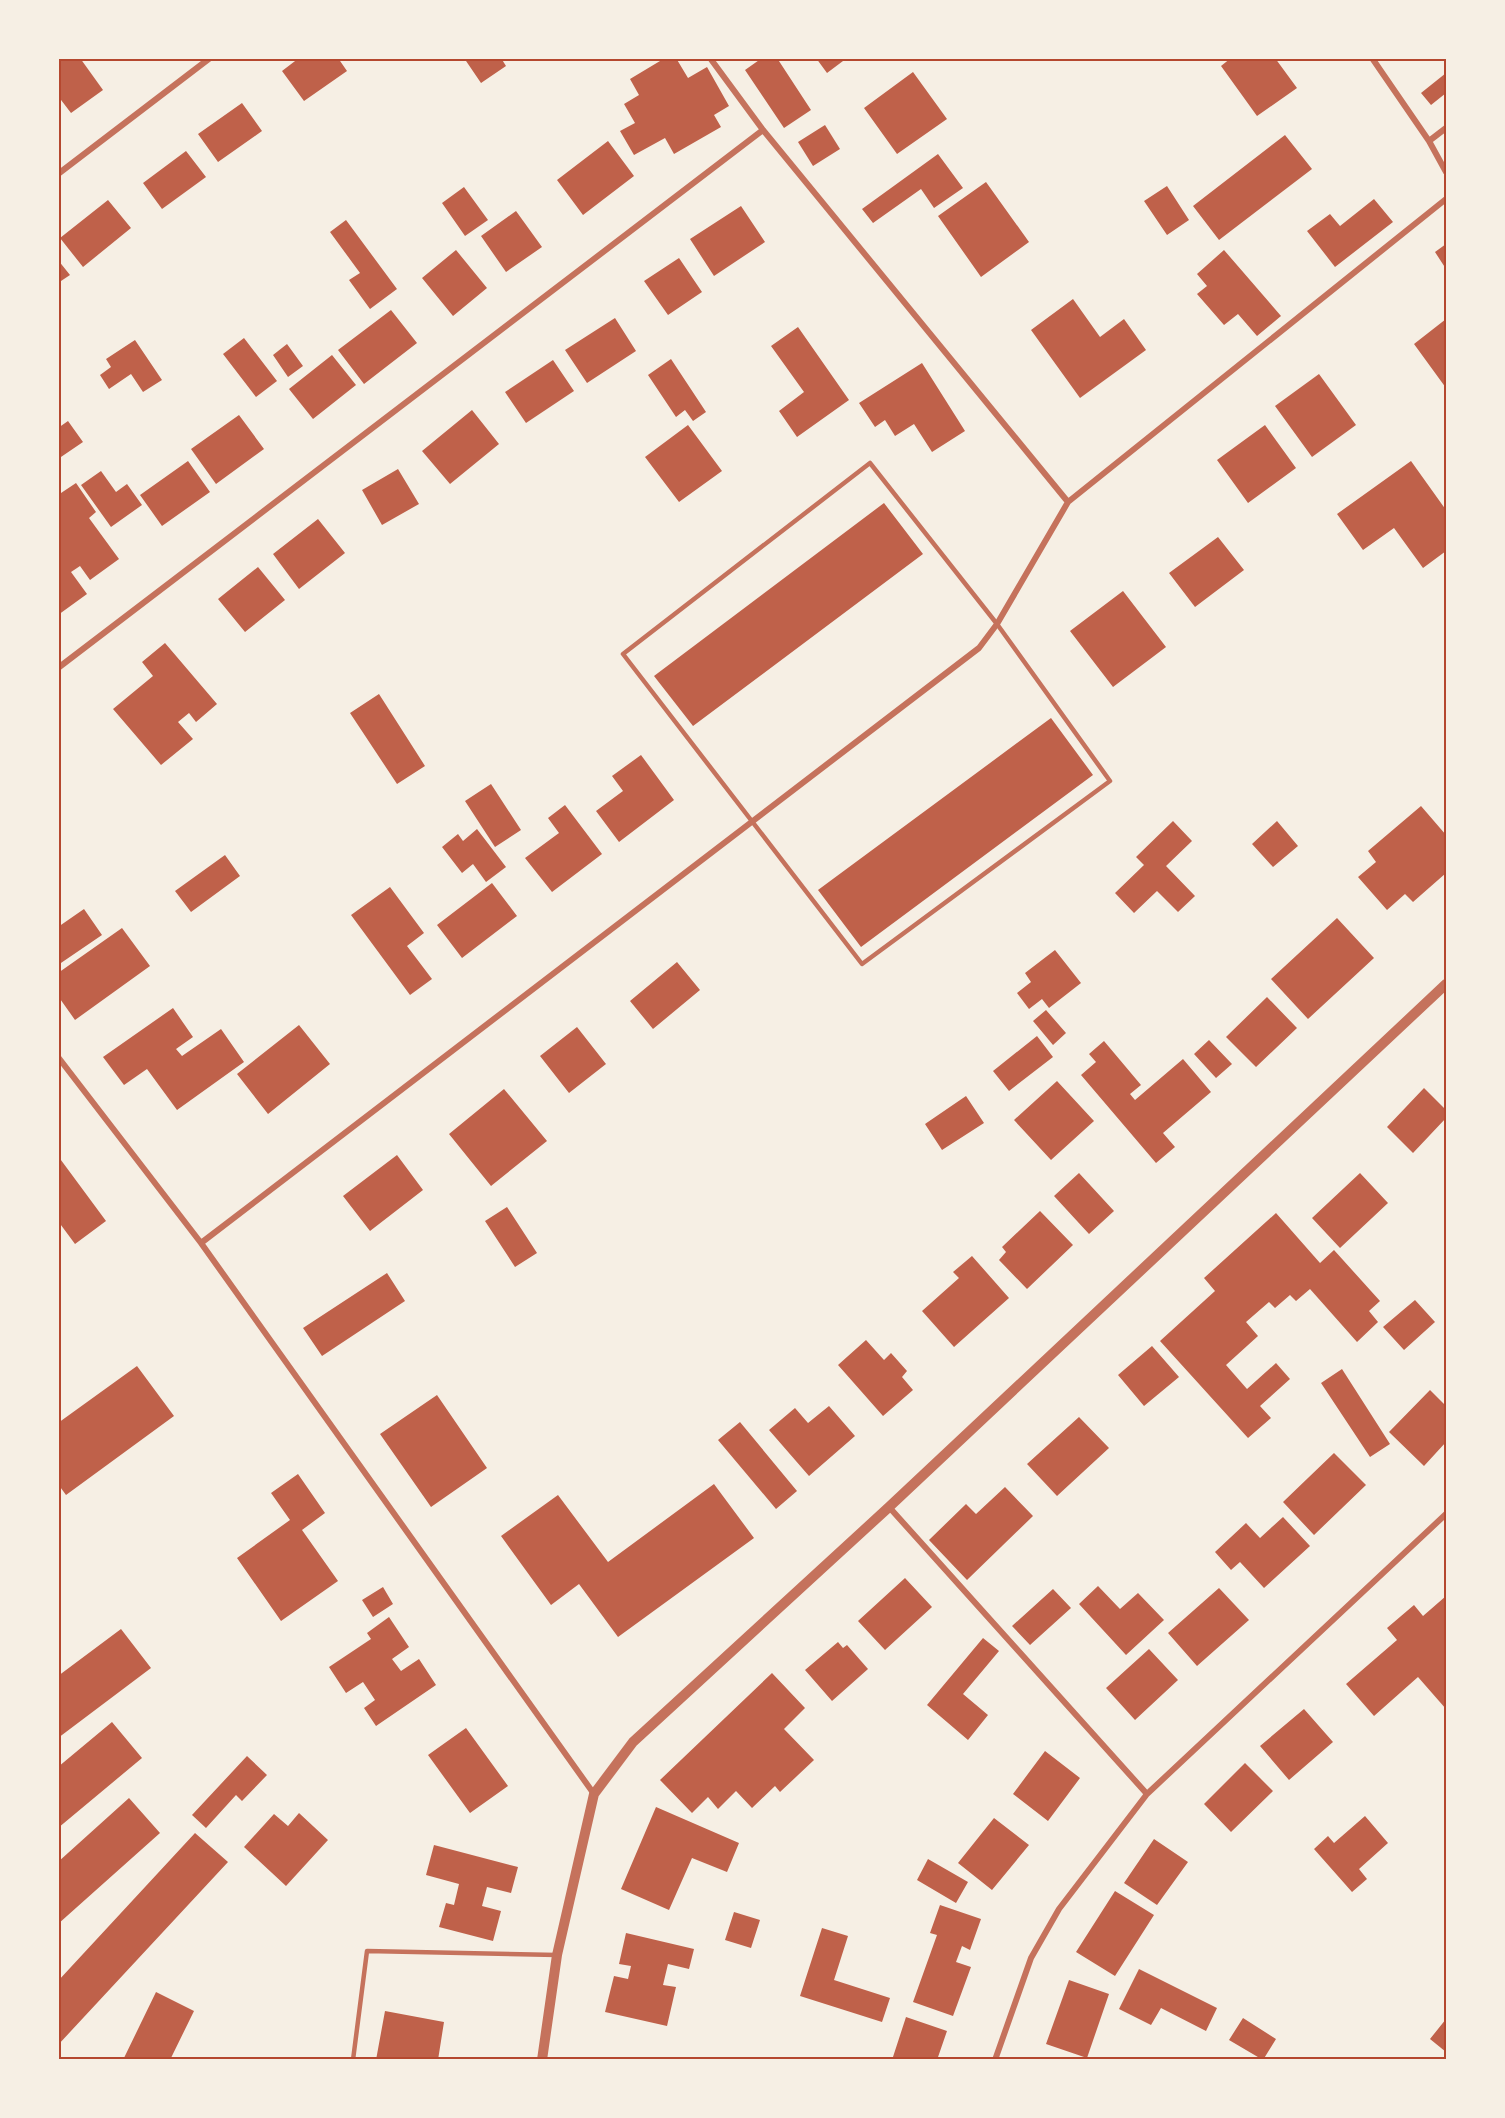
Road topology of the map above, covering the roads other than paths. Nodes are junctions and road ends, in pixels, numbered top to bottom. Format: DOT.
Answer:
graph roads {
  1 [pos="210,58"];
  2 [pos="710,58"];
  3 [pos="1372,58"];
  4 [pos="1446,128"];
  5 [pos="763,130"];
  6 [pos="1429,141"];
  7 [pos="1446,172"];
  8 [pos="58,174"];
  9 [pos="1446,199"];
  10 [pos="1068,502"];
  11 [pos="997,624"];
  12 [pos="58,668"];
  13 [pos="753,821"];
  14 [pos="1446,984"];
  15 [pos="58,1056"];
  16 [pos="201,1243"];
  17 [pos="889,1507"];
  18 [pos="1446,1514"];
  19 [pos="594,1794"];
  20 [pos="1147,1794"];
  21 [pos="557,1955"];
  22 [pos="352,2060"];
  23 [pos="542,2060"];
  24 [pos="995,2060"];
  1 -- 8 [label="street"];
  2 -- 5 [label="street"];
  3 -- 6 [label="street"];
  4 -- 6 [label="street"];
  5 -- 10 [label="street"];
  5 -- 12 [label="street"];
  6 -- 7 [label="street"];
  9 -- 10 [label="street"];
  10 -- 11 [label="street"];
  11 -- 13 [label="street"];
  11 -- 13 [label="lane"];
  11 -- 13 [label="lane"];
  13 -- 16 [label="street"];
  14 -- 17 [label="street"];
  15 -- 16 [label="street"];
  16 -- 19 [label="street"];
  17 -- 19 [label="street"];
  17 -- 20 [label="street"];
  18 -- 20 [label="street"];
  19 -- 21 [label="street"];
  20 -- 24 [label="street"];
  21 -- 22 [label="lane"];
  21 -- 23 [label="street"];
}
